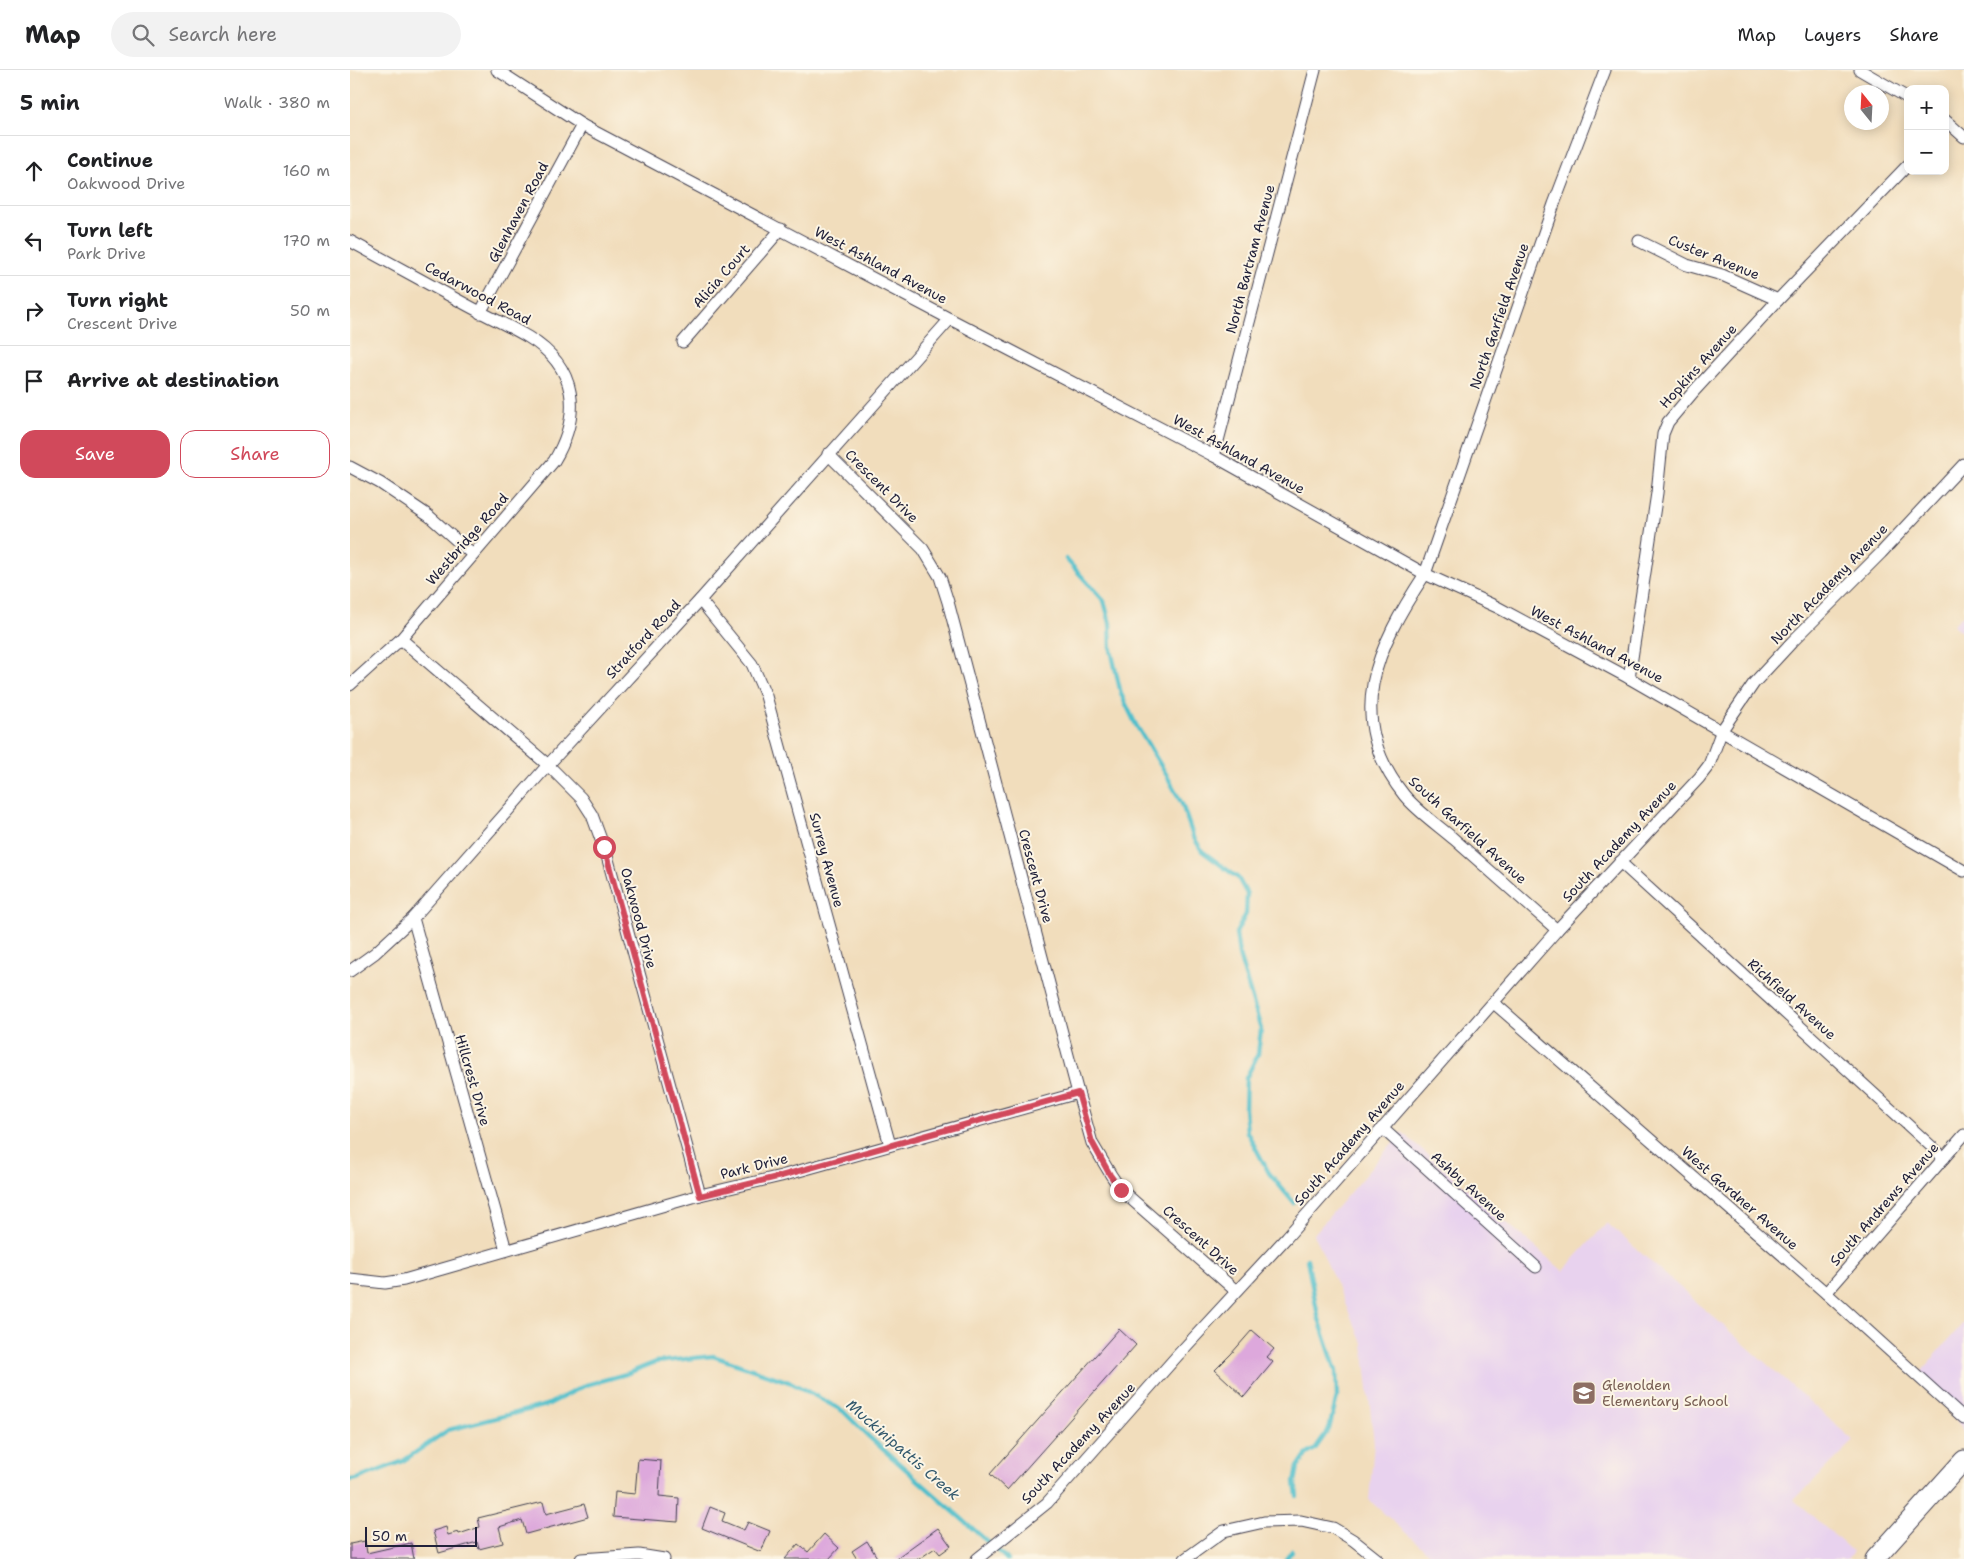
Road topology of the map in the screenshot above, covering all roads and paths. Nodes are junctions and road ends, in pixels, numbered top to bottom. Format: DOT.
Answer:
graph roads {
  1 [pos="497,70"];
  2 [pos="1315,70"];
  3 [pos="1606,70"];
  4 [pos="1860,70"];
  5 [pos="1904,96"];
  6 [pos="582,124"];
  7 [pos="1949,124"];
  8 [pos="1964,137"];
  9 [pos="1904,168"];
  10 [pos="782,229"];
  11 [pos="350,241"];
  12 [pos="1639,241"];
  13 [pos="1778,300"];
  14 [pos="480,313"];
  15 [pos="950,319"];
  16 [pos="683,342"];
  17 [pos="570,394"];
  18 [pos="828,454"];
  19 [pos="1214,456"];
  20 [pos="1964,464"];
  21 [pos="350,467"];
  22 [pos="473,555"];
  23 [pos="1425,574"];
  24 [pos="700,600"];
  25 [pos="401,639"];
  26 [pos="1629,678"];
  27 [pos="350,685"];
  28 [pos="1722,730"];
  29 [pos="548,765"];
  30 [pos="1620,862"];
  31 [pos="1964,871"];
  32 [pos="413,918"];
  33 [pos="1557,930"];
  34 [pos="350,971"];
  35 [pos="1494,1003"];
  36 [pos="1078,1093"];
  37 [pos="1382,1128"];
  38 [pos="1964,1135"];
  39 [pos="890,1145"];
  40 [pos="1944,1158"];
  41 [pos="700,1196"];
  42 [pos="506,1250"];
  43 [pos="1536,1266"];
  44 [pos="350,1279"];
  45 [pos="1236,1291"];
  46 [pos="1826,1293"];
  47 [pos="1964,1418"];
  48 [pos="1964,1460"];
  49 [pos="1878,1558"];
  50 [pos="581,1559"];
  51 [pos="664,1559"];
  52 [pos="977,1559"];
  53 [pos="1186,1559"];
  54 [pos="1377,1559"];
  1 -- 6 [label="street, West Ashland Avenue"];
  2 -- 19 [label="street, North Bartram Avenue"];
  3 -- 23 [label="street, North Garfield Avenue"];
  4 -- 5 [label="street"];
  6 -- 10 [label="street, West Ashland Avenue"];
  6 -- 14 [label="street, Glenhaven Road"];
  7 -- 8 [label="street"];
  9 -- 13 [label="street, Hopkins Avenue"];
  10 -- 15 [label="street, West Ashland Avenue"];
  10 -- 16 [label="street, Alicia Court"];
  11 -- 14 [label="street, Cedarwood Road"];
  12 -- 13 [label="street, Custer Avenue"];
  13 -- 26 [label="street, Hopkins Avenue"];
  14 -- 17 [label="street, Cedarwood Road"];
  15 -- 18 [label="street, Stratford Road"];
  15 -- 19 [label="street, West Ashland Avenue"];
  17 -- 22 [label="street, Westbridge Road"];
  18 -- 24 [label="street, Stratford Road"];
  18 -- 36 [label="street, Crescent Drive"];
  19 -- 23 [label="street, West Ashland Avenue"];
  20 -- 28 [label="street, North Academy Avenue"];
  21 -- 22 [label="street"];
  22 -- 25 [label="street, Westbridge Road"];
  23 -- 26 [label="street, West Ashland Avenue"];
  23 -- 33 [label="street, South Garfield Avenue"];
  24 -- 29 [label="street, Stratford Road"];
  24 -- 39 [label="street, Surrey Avenue"];
  25 -- 27 [label="street, Westbridge Road"];
  25 -- 29 [label="street, Oakwood Drive"];
  26 -- 28 [label="street, West Ashland Avenue"];
  28 -- 30 [label="street, South Academy Avenue"];
  28 -- 31 [label="street, West Ashland Avenue"];
  29 -- 32 [label="street, Stratford Road"];
  29 -- 41 [label="street, Oakwood Drive"];
  30 -- 33 [label="street, South Academy Avenue"];
  30 -- 40 [label="street, Richfield Avenue"];
  32 -- 34 [label="street, Stratford Road"];
  32 -- 42 [label="street, Hillcrest Drive"];
  33 -- 35 [label="street, South Academy Avenue"];
  35 -- 37 [label="street, South Academy Avenue"];
  35 -- 46 [label="street, West Gardner Avenue"];
  36 -- 39 [label="street, Park Drive"];
  36 -- 45 [label="street, Crescent Drive"];
  37 -- 43 [label="street, Ashby Avenue"];
  37 -- 45 [label="street, South Academy Avenue"];
  38 -- 40 [label="street, South Andrews Avenue"];
  39 -- 41 [label="street, Park Drive"];
  40 -- 46 [label="street, South Andrews Avenue"];
  41 -- 42 [label="street, Park Drive"];
  42 -- 44 [label="street, Park Drive"];
  45 -- 52 [label="street, South Academy Avenue"];
  46 -- 47 [label="street, West Gardner Avenue"];
  48 -- 49 [label="main road"];
  50 -- 51 [label="street"];
  53 -- 54 [label="street"];
}
